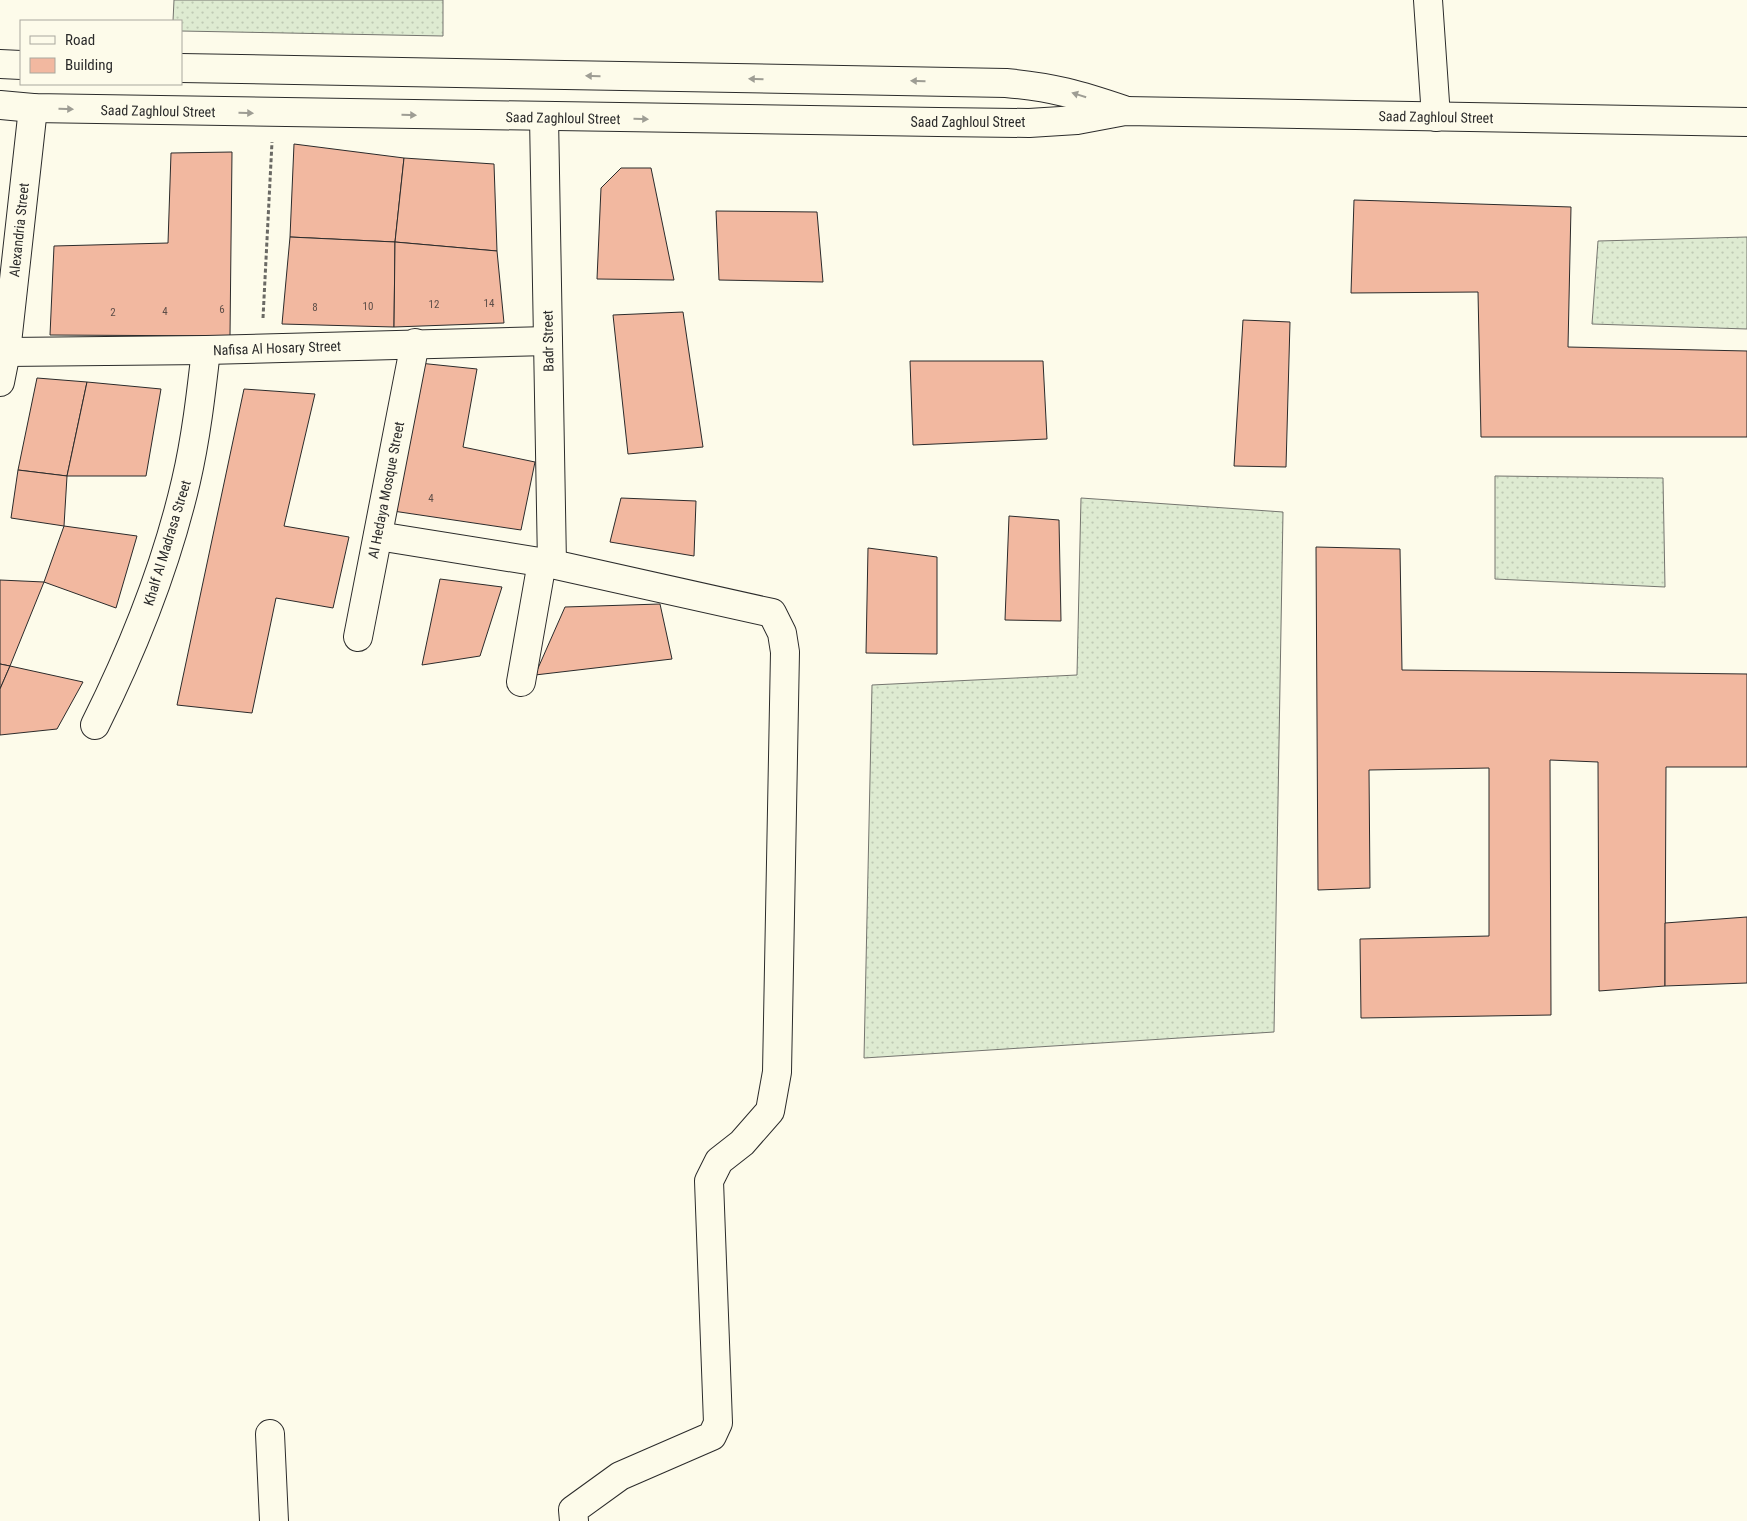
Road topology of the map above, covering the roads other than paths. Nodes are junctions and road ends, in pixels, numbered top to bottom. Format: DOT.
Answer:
graph roads {
  1 [pos="1428,0"];
  2 [pos="0,64"];
  3 [pos="20,65"];
  4 [pos="182,68"];
  5 [pos="0,105"];
  6 [pos="33,108"];
  7 [pos="1125,111"];
  8 [pos="544,117"];
  9 [pos="1436,117"];
  10 [pos="1747,122"];
  11 [pos="548,341"];
  12 [pos="415,344"];
  13 [pos="206,350"];
  14 [pos="6,352"];
  15 [pos="0,382"];
  16 [pos="378,536"];
  17 [pos="547,563"];
  18 [pos="358,637"];
  19 [pos="521,682"];
  20 [pos="95,725"];
  21 [pos="270,1434"];
  22 [pos="274,1521"];
  23 [pos="574,1521"];
  1 -- 9 [label="street"];
  2 -- 3 [label="street"];
  7 -- 4 [label="street, Saad Zaghloul Street, one-way"];
  5 -- 6 [label="street, Saad Zaghloul Street"];
  6 -- 8 [label="street, Saad Zaghloul Street, one-way"];
  6 -- 14 [label="street, Alexandria Street"];
  8 -- 7 [label="street, Saad Zaghloul Street, one-way"];
  7 -- 9 [label="street, Saad Zaghloul Street"];
  8 -- 11 [label="street, Badr Street"];
  9 -- 10 [label="street, Saad Zaghloul Street"];
  11 -- 12 [label="street, Nafisa Al Hosary Street"];
  11 -- 17 [label="street, Badr Street"];
  12 -- 13 [label="street, Nafisa Al Hosary Street"];
  12 -- 16 [label="street, Al Hedaya Mosque Street"];
  13 -- 14 [label="street, Nafisa Al Hosary Street"];
  13 -- 20 [label="street, Khalf Al Madrasa Street"];
  14 -- 15 [label="street, Alexandria Street"];
  16 -- 17 [label="street"];
  16 -- 18 [label="street, Al Hedaya Mosque Street"];
  17 -- 19 [label="street, Badr Street"];
  17 -- 23 [label="street"];
  21 -- 22 [label="street"];
}
